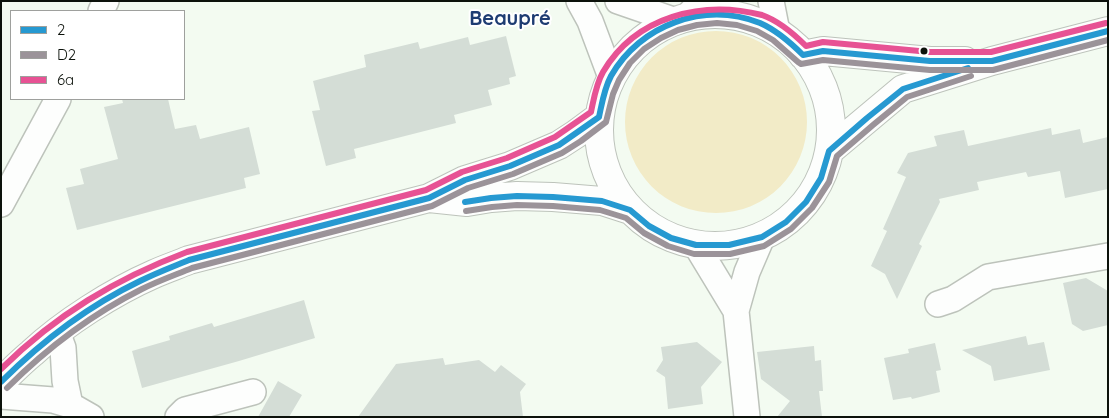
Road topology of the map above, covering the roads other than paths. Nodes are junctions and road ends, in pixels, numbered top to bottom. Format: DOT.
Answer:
graph roads {
  1 [pos="579,1"];
  2 [pos="618,1"];
  3 [pos="771,1"];
  4 [pos="688,13"];
  5 [pos="1108,30"];
  6 [pos="777,32"];
  7 [pos="803,55"];
  8 [pos="992,61"];
  9 [pos="611,77"];
  10 [pos="57,100"];
  11 [pos="599,117"];
  12 [pos="829,151"];
  13 [pos="429,198"];
  14 [pos="1,204"];
  15 [pos="630,210"];
  16 [pos="762,237"];
  17 [pos="696,245"];
  18 [pos="1108,256"];
  19 [pos="938,304"];
  20 [pos="736,310"];
  21 [pos="56,332"];
  22 [pos="1,382"];
  23 [pos="253,392"];
  24 [pos="1,396"];
  25 [pos="81,411"];
  26 [pos="178,417"];
  27 [pos="748,417"];
  1 -- 9 [label="street"];
  2 -- 4 [label="street"];
  3 -- 6 [label="street"];
  4 -- 6 [label="street"];
  4 -- 9 [label="street"];
  5 -- 8 [label="street"];
  6 -- 7 [label="street"];
  7 -- 8 [label="street"];
  7 -- 12 [label="street"];
  8 -- 12 [label="street"];
  9 -- 11 [label="street"];
  10 -- 14 [label="street"];
  11 -- 13 [label="street"];
  11 -- 15 [label="street"];
  12 -- 16 [label="street"];
  13 -- 15 [label="street"];
  13 -- 21 [label="street"];
  15 -- 17 [label="street"];
  16 -- 17 [label="street"];
  16 -- 20 [label="street"];
  17 -- 20 [label="street"];
  18 -- 19 [label="street"];
  20 -- 27 [label="street"];
  21 -- 22 [label="street"];
  21 -- 25 [label="street"];
  23 -- 26 [label="street"];
  24 -- 25 [label="street"];
}
